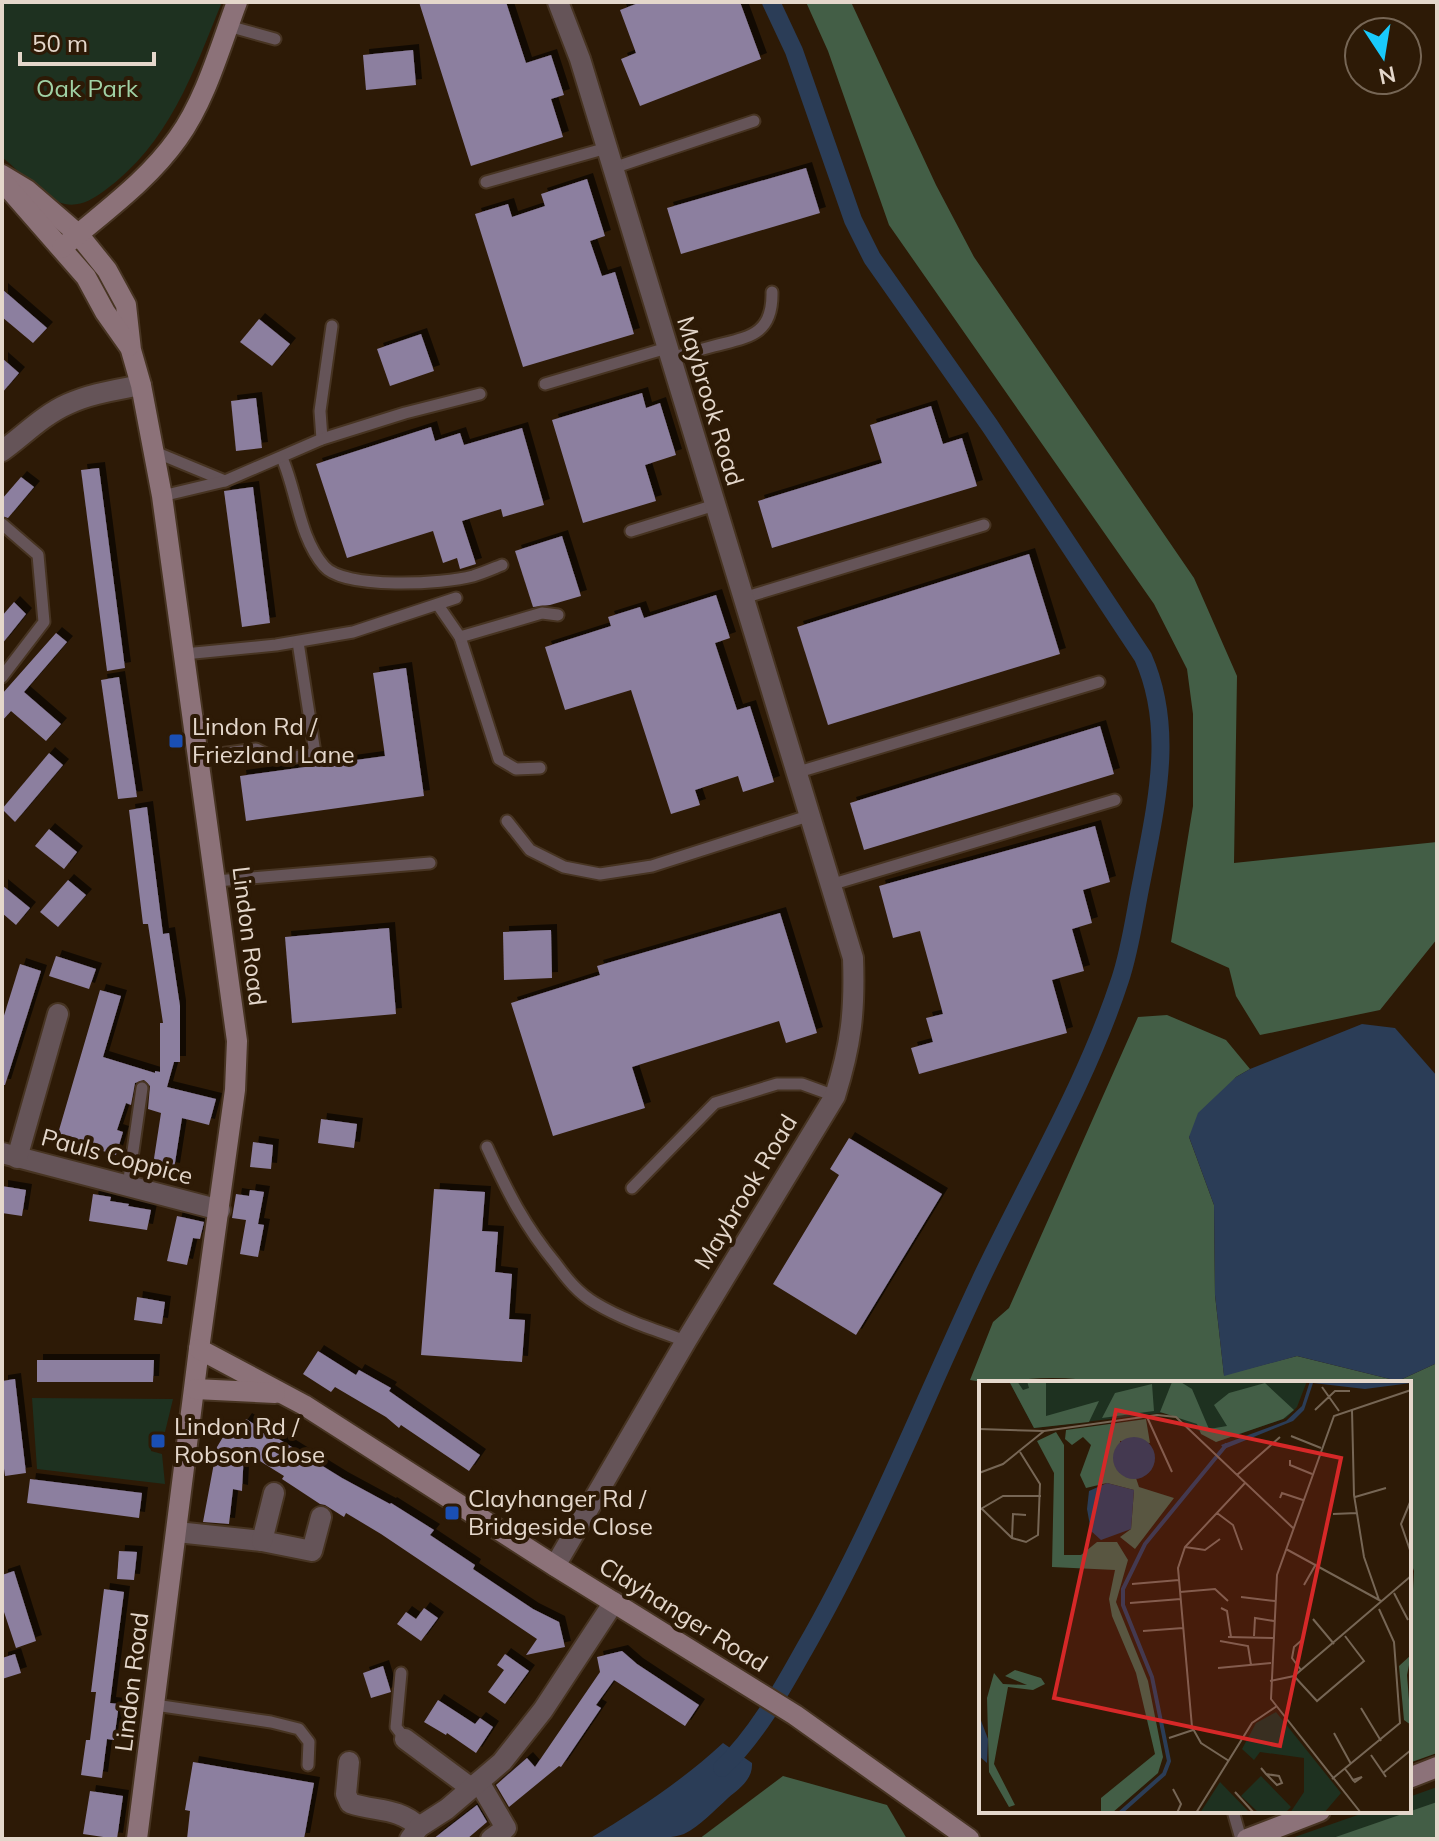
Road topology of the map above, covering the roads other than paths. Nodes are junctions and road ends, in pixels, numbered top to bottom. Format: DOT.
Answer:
graph roads {
  1 [pos="237,2"];
  2 [pos="558,2"];
  3 [pos="228,26"];
  4 [pos="275,39"];
  5 [pos="754,121"];
  6 [pos="610,158"];
  7 [pos="2,178"];
  8 [pos="486,182"];
  9 [pos="78,234"];
  10 [pos="62,248"];
  11 [pos="772,292"];
  12 [pos="332,326"];
  13 [pos="131,350"];
  14 [pos="669,353"];
  15 [pos="545,384"];
  16 [pos="141,385"];
  17 [pos="480,394"];
  18 [pos="322,439"];
  19 [pos="3,449"];
  20 [pos="155,452"];
  21 [pos="282,458"];
  22 [pos="225,481"];
  23 [pos="162,496"];
  24 [pos="715,505"];
  25 [pos="2,524"];
  26 [pos="984,525"];
  27 [pos="631,531"];
  28 [pos="502,565"];
  29 [pos="456,598"];
  30 [pos="743,598"];
  31 [pos="438,605"];
  32 [pos="558,615"];
  33 [pos="460,637"];
  34 [pos="298,642"];
  35 [pos="184,654"];
  36 [pos="2,677"];
  37 [pos="1099,682"];
  38 [pos="198,757"];
  39 [pos="540,768"];
  40 [pos="795,773"];
  41 [pos="1115,800"];
  42 [pos="808,816"];
  43 [pos="507,821"];
  44 [pos="430,863"];
  45 [pos="216,881"];
  46 [pos="830,885"];
  47 [pos="58,1013"];
  48 [pos="142,1088"];
  49 [pos="835,1096"];
  50 [pos="487,1147"];
  51 [pos="9,1155"];
  52 [pos="128,1186"];
  53 [pos="632,1188"];
  54 [pos="220,1210"];
  55 [pos="686,1341"];
  56 [pos="199,1349"];
  57 [pos="195,1389"];
  58 [pos="283,1393"];
  59 [pos="274,1493"];
  60 [pos="321,1517"];
  61 [pos="177,1532"];
  62 [pos="262,1541"];
  63 [pos="555,1566"];
  64 [pos="614,1602"];
  65 [pos="401,1673"];
  66 [pos="155,1705"];
  67 [pos="405,1739"];
  68 [pos="349,1762"];
  69 [pos="308,1765"];
  70 [pos="1437,1767"];
  71 [pos="1411,1777"];
  72 [pos="475,1785"];
  73 [pos="1234,1813"];
  74 [pos="1315,1813"];
  75 [pos="414,1833"];
  76 [pos="137,1839"];
  77 [pos="491,1839"];
  78 [pos="969,1839"];
  79 [pos="1244,1839"];
  1 -- 3 [label="main road"];
  2 -- 6 [label="street, Maybrook Road"];
  3 -- 4 [label="lane"];
  3 -- 9 [label="main road"];
  5 -- 6 [label="lane"];
  6 -- 8 [label="lane"];
  6 -- 14 [label="street, Maybrook Road"];
  7 -- 9 [label="main road, Lindon Road"];
  7 -- 10 [label="main road, Lindon Road"];
  9 -- 10 [label="main road"];
  9 -- 13 [label="main road, Lindon Road"];
  10 -- 13 [label="main road, Lindon Road"];
  11 -- 14 [label="lane"];
  12 -- 18 [label="lane"];
  13 -- 16 [label="main road, Lindon Road"];
  14 -- 15 [label="lane"];
  14 -- 24 [label="street, Maybrook Road"];
  16 -- 19 [label="street"];
  16 -- 20 [label="main road, Lindon Road"];
  17 -- 18 [label="lane"];
  18 -- 21 [label="lane"];
  20 -- 22 [label="lane"];
  20 -- 23 [label="main road, Lindon Road"];
  21 -- 22 [label="lane"];
  21 -- 28 [label="lane"];
  22 -- 23 [label="lane"];
  23 -- 35 [label="main road, Lindon Road"];
  24 -- 27 [label="lane"];
  24 -- 30 [label="street, Maybrook Road"];
  25 -- 36 [label="lane"];
  26 -- 30 [label="lane"];
  29 -- 31 [label="lane"];
  30 -- 40 [label="street, Maybrook Road"];
  31 -- 33 [label="lane"];
  31 -- 34 [label="lane"];
  32 -- 33 [label="lane"];
  33 -- 39 [label="lane"];
  34 -- 35 [label="lane"];
  34 -- 38 [label="lane"];
  35 -- 38 [label="main road, Lindon Road"];
  37 -- 40 [label="lane"];
  38 -- 45 [label="main road, Lindon Road"];
  40 -- 42 [label="street, Maybrook Road"];
  41 -- 46 [label="lane"];
  42 -- 43 [label="lane"];
  42 -- 46 [label="street, Maybrook Road"];
  44 -- 45 [label="lane"];
  45 -- 54 [label="main road, Lindon Road"];
  46 -- 49 [label="street, Maybrook Road"];
  47 -- 51 [label="street"];
  48 -- 52 [label="lane"];
  49 -- 53 [label="lane"];
  49 -- 55 [label="street, Maybrook Road"];
  50 -- 55 [label="lane"];
  51 -- 52 [label="street, Pauls Coppice"];
  52 -- 54 [label="street, Pauls Coppice"];
  54 -- 56 [label="main road, Lindon Road"];
  55 -- 63 [label="street, Maybrook Road"];
  56 -- 57 [label="main road, Lindon Road"];
  56 -- 58 [label="main road, Clayhanger Road"];
  57 -- 58 [label="main road, Clayhanger Road"];
  57 -- 61 [label="main road, Lindon Road"];
  58 -- 63 [label="main road, Clayhanger Road"];
  59 -- 62 [label="street"];
  60 -- 62 [label="street"];
  61 -- 62 [label="street"];
  61 -- 66 [label="main road, Lindon Road"];
  63 -- 64 [label="main road, Clayhanger Road"];
  64 -- 72 [label="street"];
  64 -- 78 [label="main road, Clayhanger Road"];
  65 -- 67 [label="lane"];
  66 -- 69 [label="lane"];
  66 -- 76 [label="main road, Lindon Road"];
  67 -- 72 [label="street"];
  68 -- 75 [label="street"];
  70 -- 71 [label="main road"];
  72 -- 75 [label="street"];
  72 -- 77 [label="street"];
  73 -- 79 [label="lane"];
  74 -- 79 [label="main road"];
}
